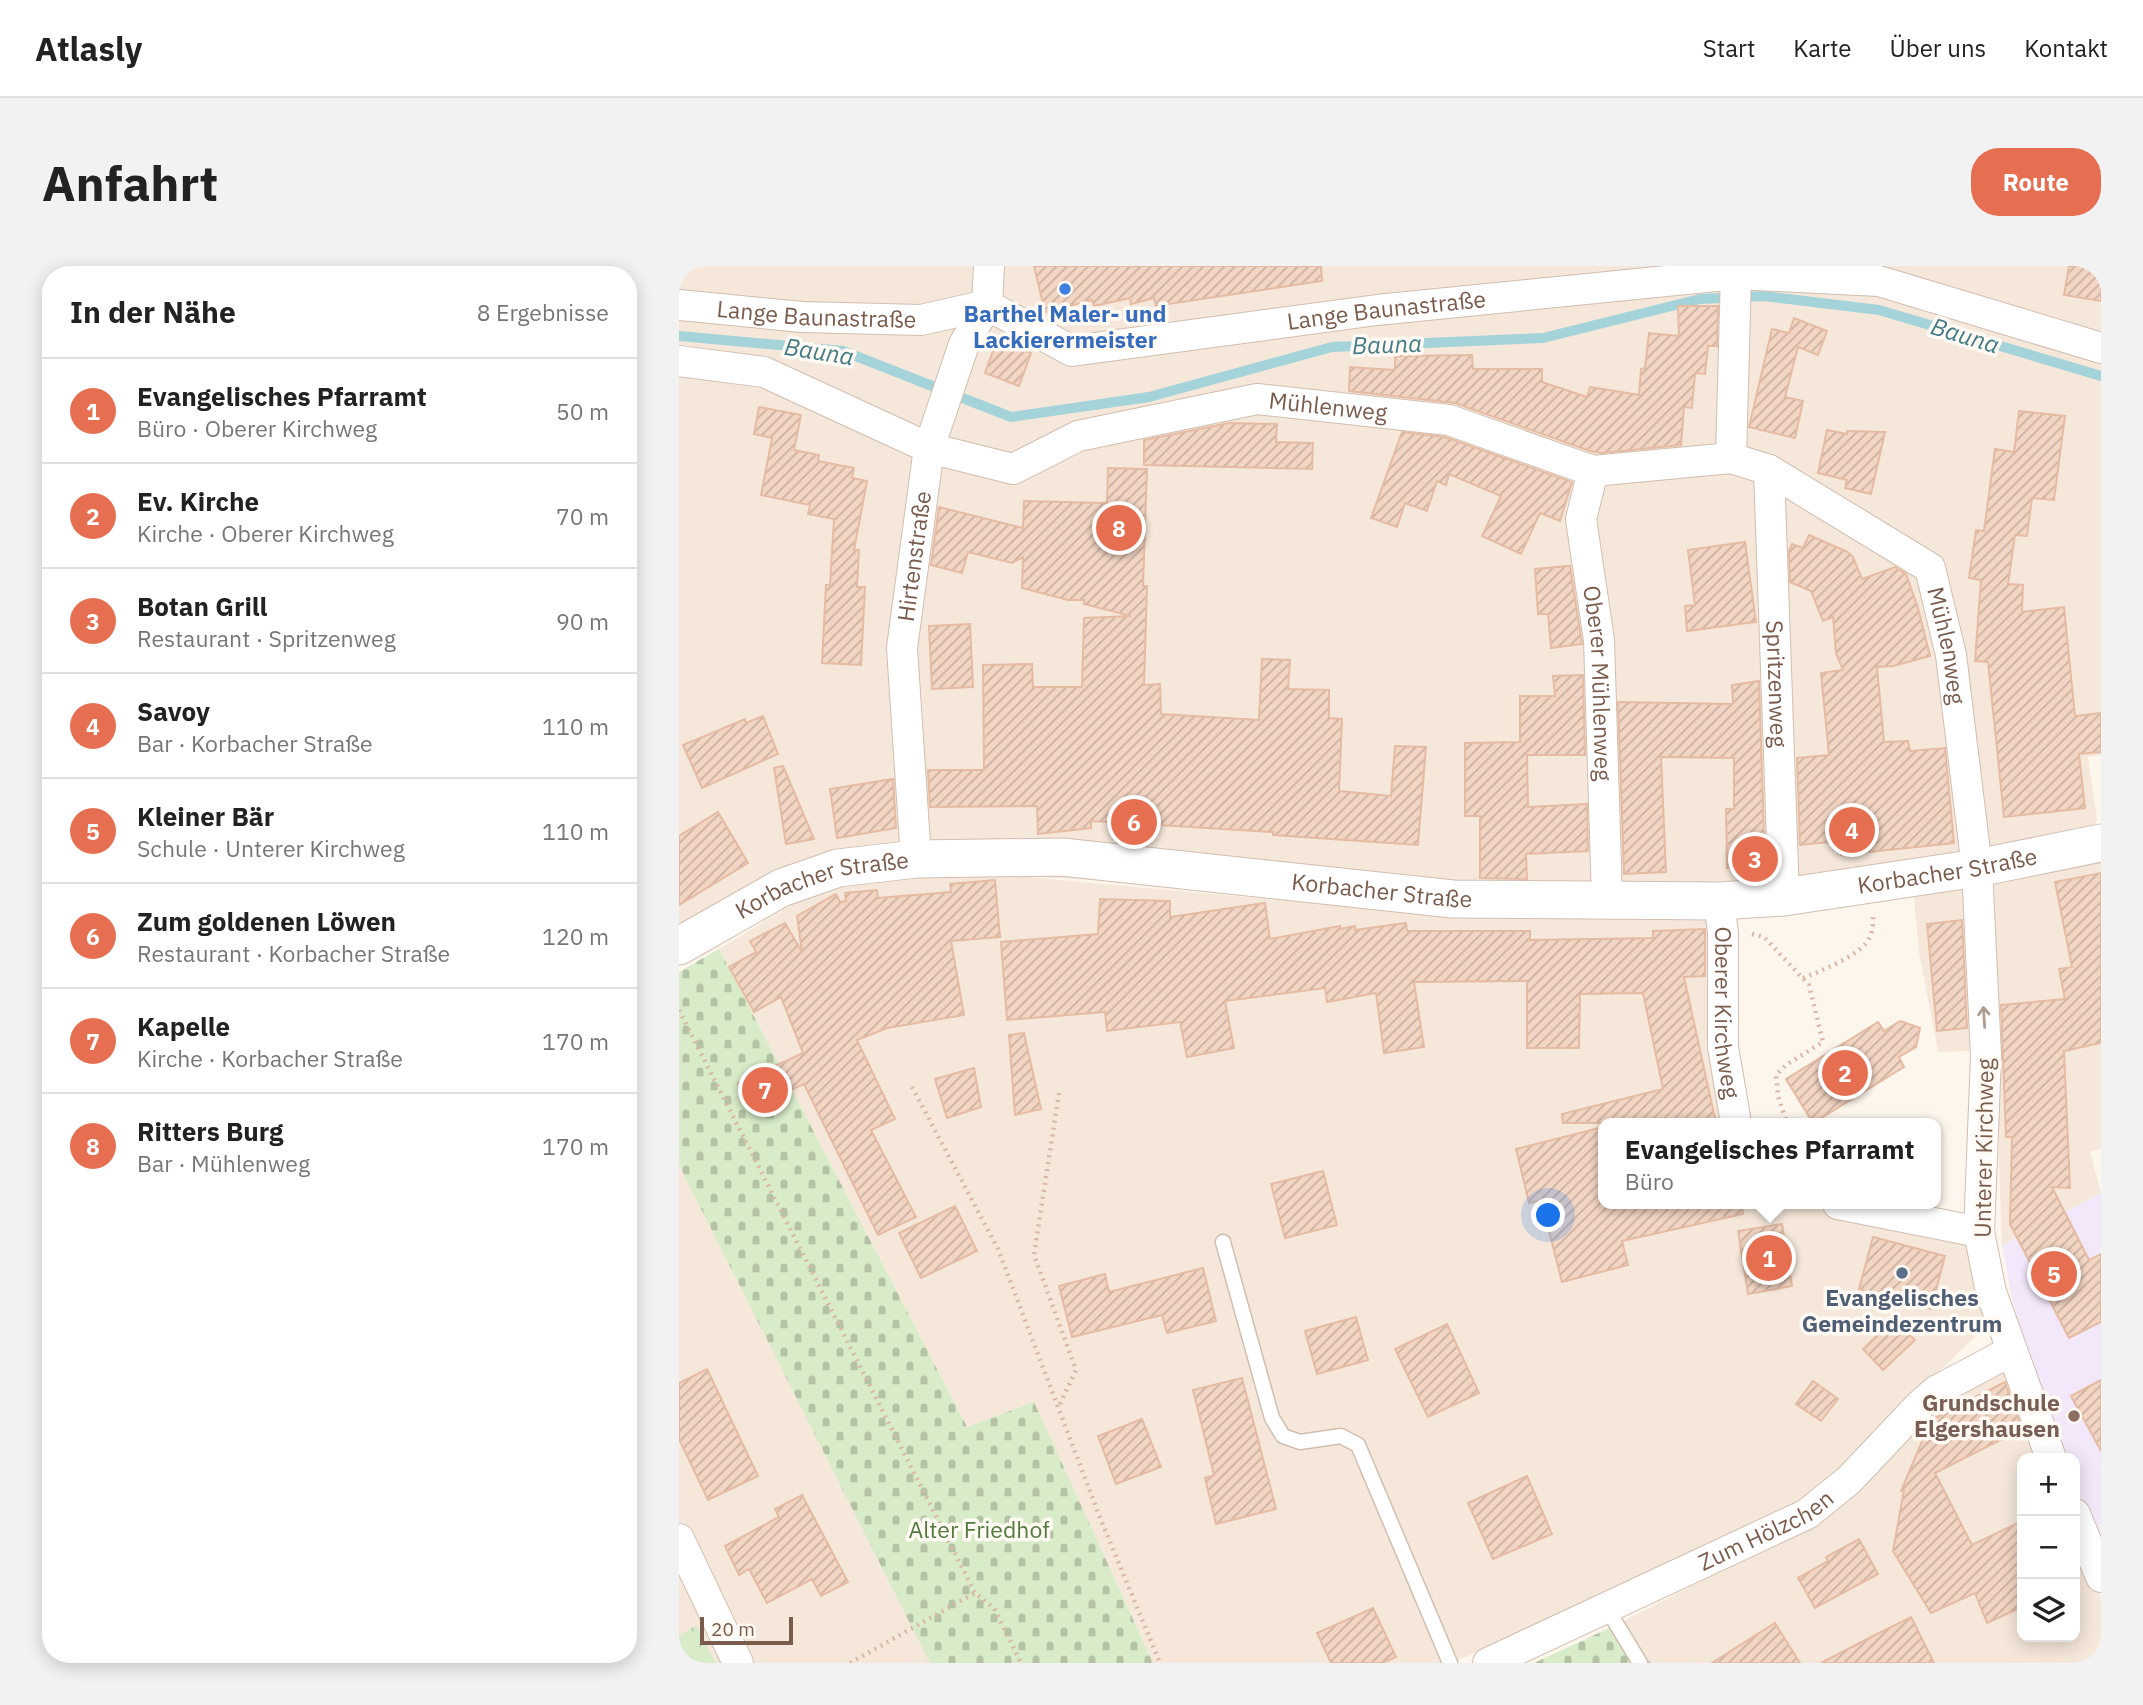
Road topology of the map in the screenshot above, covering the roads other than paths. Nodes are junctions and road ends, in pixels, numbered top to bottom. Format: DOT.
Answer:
graph roads {
  1 [pos="989,266"];
  2 [pos="1740,270"];
  3 [pos="679,305"];
  4 [pos="987,305"];
  5 [pos="2101,348"];
  6 [pos="679,361"];
  7 [pos="929,448"];
  8 [pos="1731,458"];
  9 [pos="1769,470"];
  10 [pos="1593,471"];
  11 [pos="2101,843"];
  12 [pos="916,859"];
  13 [pos="1976,868"];
  14 [pos="1784,897"];
  15 [pos="1607,899"];
  16 [pos="1719,901"];
  17 [pos="679,946"];
  18 [pos="1735,1118"];
  19 [pos="1863,1209"];
  20 [pos="1979,1232"];
  21 [pos="1223,1242"];
  22 [pos="2011,1351"];
  23 [pos="2049,1453"];
  24 [pos="2076,1516"];
  25 [pos="679,1539"];
  26 [pos="2101,1577"];
  27 [pos="1606,1607"];
  28 [pos="738,1663"];
  29 [pos="1450,1663"];
  30 [pos="1488,1663"];
  31 [pos="1640,1663"];
  1 -- 4 [label="street, Hirtenstraße"];
  2 -- 4 [label="street, Lange Baunastraße"];
  2 -- 5 [label="street, Lange Baunastraße"];
  2 -- 8 [label="street"];
  3 -- 4 [label="street, Lange Baunastraße"];
  4 -- 7 [label="street, Hirtenstraße"];
  6 -- 7 [label="street, Mühlenweg"];
  7 -- 10 [label="street, Mühlenweg"];
  7 -- 12 [label="street, Hirtenstraße"];
  8 -- 9 [label="street, Mühlenweg"];
  8 -- 10 [label="street, Mühlenweg"];
  9 -- 13 [label="street, Mühlenweg"];
  9 -- 14 [label="street, Spritzenweg"];
  10 -- 15 [label="street, Oberer Mühlenweg"];
  11 -- 13 [label="street, Korbacher Straße"];
  12 -- 15 [label="street, Korbacher Straße"];
  12 -- 17 [label="street, Korbacher Straße"];
  13 -- 14 [label="street, Korbacher Straße"];
  20 -- 13 [label="street, Unterer Kirchweg, one-way"];
  14 -- 16 [label="street, Korbacher Straße"];
  15 -- 16 [label="street, Korbacher Straße"];
  16 -- 18 [label="street, Oberer Kirchweg"];
  19 -- 20 [label="street"];
  20 -- 22 [label="street, Unterer Kirchweg"];
  21 -- 29 [label="lane"];
  22 -- 23 [label="street, Unterer Kirchweg"];
  22 -- 27 [label="street, Zum Hölzchen"];
  24 -- 26 [label="street"];
  25 -- 28 [label="street"];
  27 -- 30 [label="street, Zum Hölzchen"];
  27 -- 31 [label="lane"];
}
